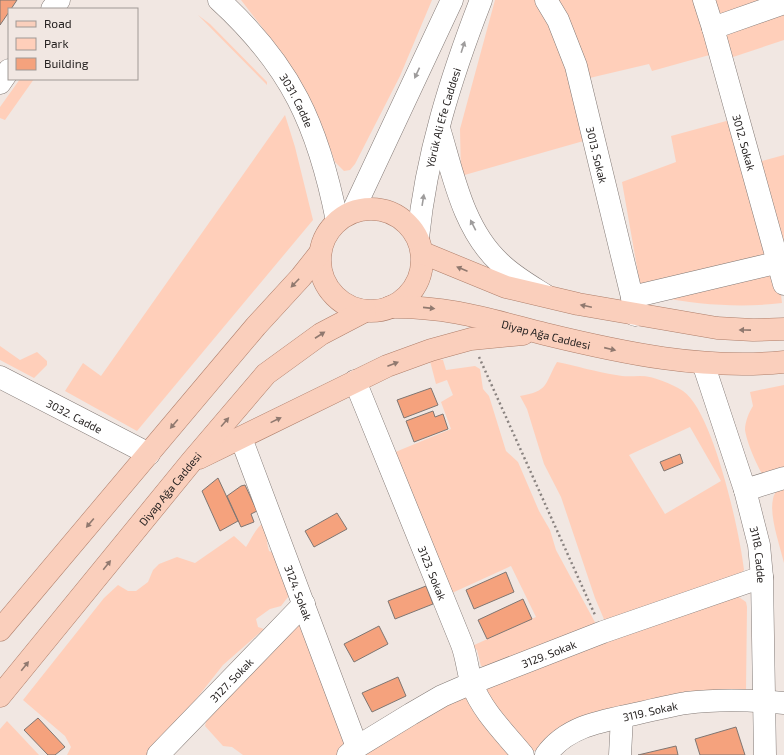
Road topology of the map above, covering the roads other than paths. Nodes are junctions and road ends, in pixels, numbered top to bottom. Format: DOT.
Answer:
graph roads {
  1 [pos="59,0"];
  2 [pos="219,0"];
  3 [pos="452,0"];
  4 [pos="481,0"];
  5 [pos="546,0"];
  6 [pos="704,0"];
  7 [pos="784,3"];
  8 [pos="53,8"];
  9 [pos="713,28"];
  10 [pos="8,71"];
  11 [pos="0,83"];
  12 [pos="439,128"];
  13 [pos="345,216"];
  14 [pos="420,246"];
  15 [pos="320,253"];
  16 [pos="781,262"];
  17 [pos="784,284"];
  18 [pos="551,298"];
  19 [pos="633,306"];
  20 [pos="390,308"];
  21 [pos="365,311"];
  22 [pos="784,328"];
  23 [pos="544,333"];
  24 [pos="784,362"];
  25 [pos="703,363"];
  26 [pos="0,377"];
  27 [pos="355,381"];
  28 [pos="241,438"];
  29 [pos="148,454"];
  30 [pos="191,462"];
  31 [pos="784,478"];
  32 [pos="745,490"];
  33 [pos="762,577"];
  34 [pos="304,604"];
  35 [pos="0,630"];
  36 [pos="472,684"];
  37 [pos="0,696"];
  38 [pos="774,702"];
  39 [pos="622,716"];
  40 [pos="352,751"];
  41 [pos="158,755"];
  42 [pos="523,755"];
  43 [pos="546,755"];
  44 [pos="620,755"];
  45 [pos="765,755"];
  1 -- 8 [label="street"];
  2 -- 13 [label="street, 3031. Cadde"];
  3 -- 13 [label="street, one-way"];
  12 -- 4 [label="street, Yörük Ali Efe Caddesi, one-way"];
  5 -- 19 [label="street, 3013. Sokak"];
  6 -- 9 [label="street, 3012. Sokak"];
  7 -- 9 [label="street"];
  9 -- 16 [label="street, 3012. Sokak"];
  10 -- 11 [label="street"];
  14 -- 12 [label="street, Yörük Ali Efe Caddesi, one-way"];
  18 -- 12 [label="street, one-way"];
  13 -- 14 [label="main road"];
  13 -- 15 [label="main road, Diyap Ağa Caddesi"];
  18 -- 14 [label="main road, one-way"];
  14 -- 20 [label="main road, Diyap Ağa Caddesi"];
  15 -- 21 [label="main road, Diyap Ağa Caddesi"];
  15 -- 29 [label="main road, Diyap Ağa Caddesi, one-way"];
  16 -- 17 [label="street, 3012. Sokak"];
  16 -- 19 [label="street"];
  19 -- 18 [label="main road, one-way"];
  22 -- 19 [label="main road, one-way"];
  20 -- 21 [label="main road, Diyap Ağa Caddesi"];
  20 -- 23 [label="main road, Diyap Ağa Caddesi, one-way"];
  30 -- 21 [label="main road, Diyap Ağa Caddesi, one-way"];
  23 -- 25 [label="main road, Diyap Ağa Caddesi, one-way"];
  27 -- 23 [label="main road, one-way"];
  24 -- 25 [label="main road, Diyap Ağa Caddesi"];
  25 -- 32 [label="street, 3118. Cadde"];
  26 -- 29 [label="street, 3032. Cadde"];
  28 -- 27 [label="main road, one-way"];
  27 -- 36 [label="street, 3123. Sokak"];
  28 -- 30 [label="main road"];
  28 -- 34 [label="street, 3124. Sokak"];
  29 -- 35 [label="main road, Diyap Ağa Caddesi, one-way"];
  37 -- 30 [label="main road, Diyap Ağa Caddesi, one-way"];
  31 -- 32 [label="street"];
  32 -- 33 [label="street, 3118. Cadde"];
  33 -- 36 [label="street, 3129. Sokak"];
  33 -- 38 [label="street, 3118. Cadde"];
  34 -- 40 [label="street, 3124. Sokak"];
  34 -- 41 [label="street, 3127. Sokak"];
  36 -- 40 [label="street, 3129. Sokak"];
  36 -- 42 [label="street, 3123. Sokak"];
  38 -- 39 [label="street, 3119. Sokak"];
  38 -- 45 [label="street, 3118. Cadde"];
  39 -- 43 [label="street, 3119. Sokak"];
  39 -- 44 [label="street"];
}
